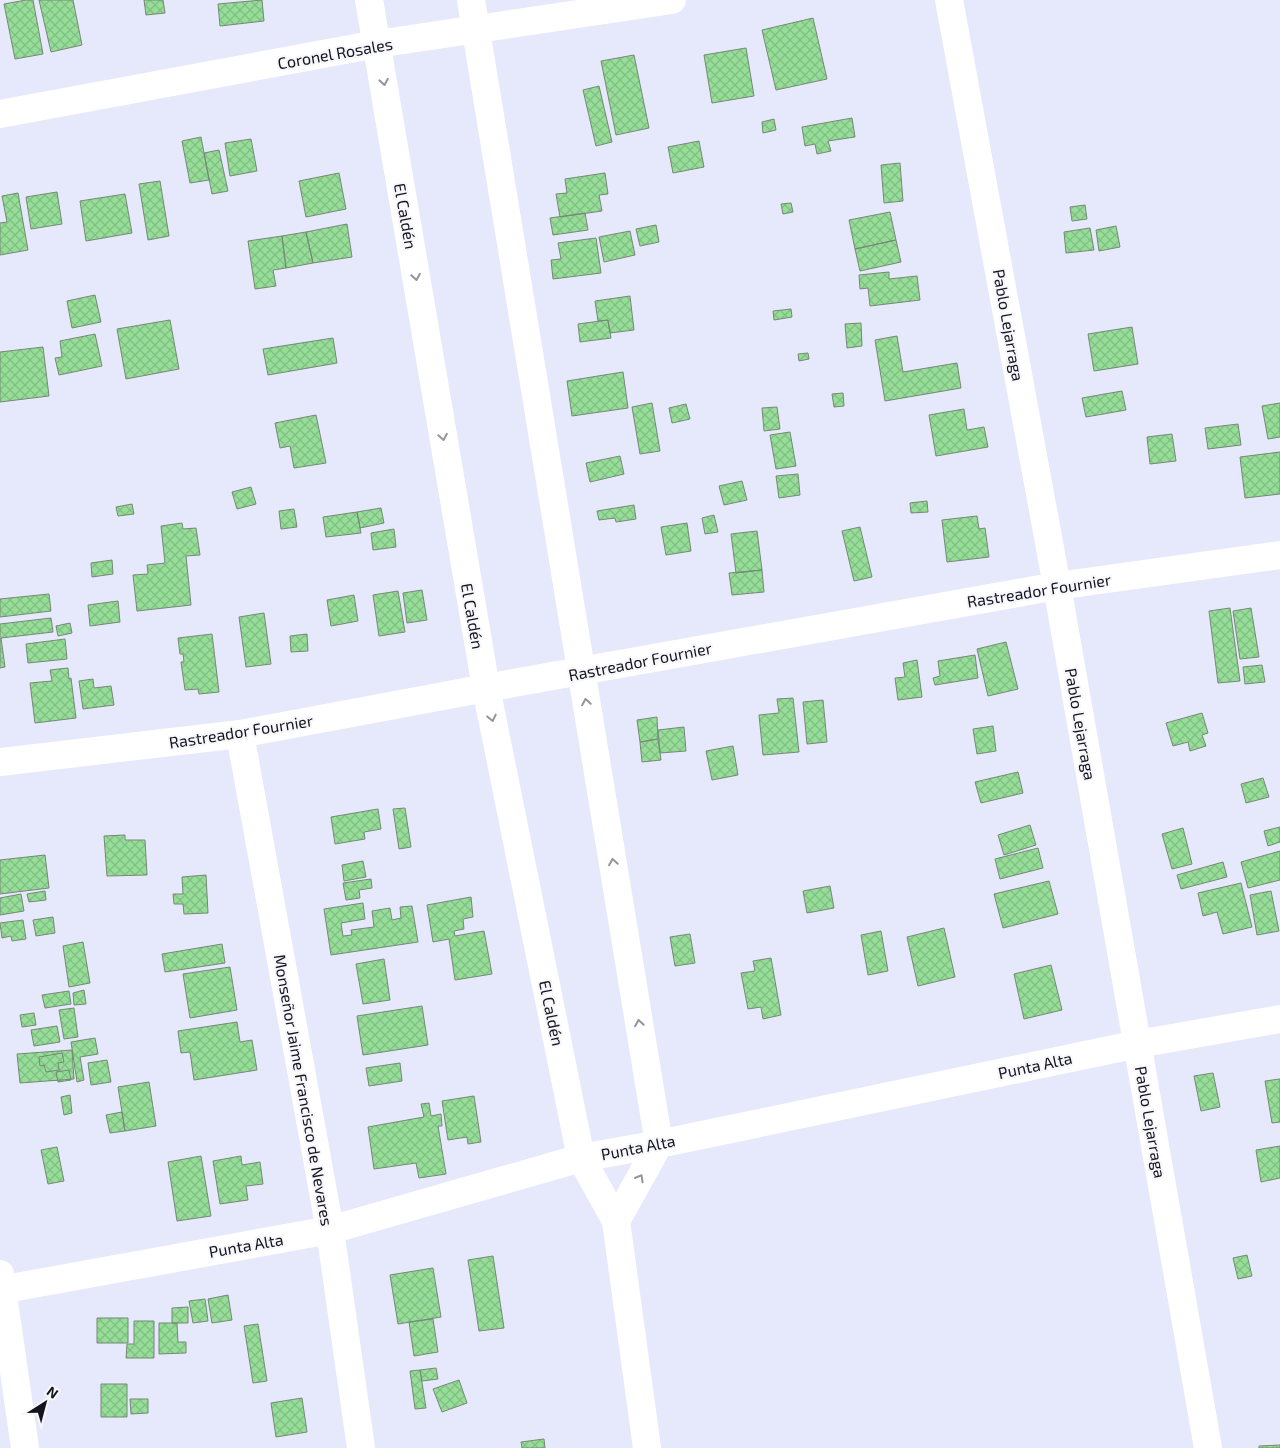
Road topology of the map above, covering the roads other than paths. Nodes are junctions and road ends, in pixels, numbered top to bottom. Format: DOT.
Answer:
graph roads {
  1 [pos="369,0"];
  2 [pos="471,0"];
  3 [pos="672,0"];
  4 [pos="950,0"];
  5 [pos="476,30"];
  6 [pos="377,44"];
  7 [pos="0,114"];
  8 [pos="1280,555"];
  9 [pos="1057,586"];
  10 [pos="581,672"];
  11 [pos="486,688"];
  12 [pos="240,734"];
  13 [pos="0,762"];
  14 [pos="1280,1019"];
  15 [pos="1138,1044"];
  16 [pos="660,1144"];
  17 [pos="581,1158"];
  18 [pos="616,1221"];
  19 [pos="330,1230"];
  20 [pos="1,1285"];
  21 [pos="25,1448"];
  22 [pos="361,1448"];
  23 [pos="647,1448"];
  24 [pos="1208,1448"];
  1 -- 6 [label="street, El Caldén"];
  2 -- 5 [label="street"];
  3 -- 5 [label="street, Coronel Rosales"];
  4 -- 9 [label="street, Pablo Lejarraga"];
  5 -- 6 [label="street, Coronel Rosales"];
  5 -- 10 [label="street"];
  6 -- 7 [label="street, Coronel Rosales"];
  6 -- 11 [label="street, El Caldén, one-way"];
  8 -- 9 [label="street, Rastreador Fournier"];
  9 -- 10 [label="street, Rastreador Fournier"];
  9 -- 15 [label="street, Pablo Lejarraga"];
  10 -- 11 [label="street, Rastreador Fournier"];
  16 -- 10 [label="street, one-way"];
  11 -- 12 [label="street, Rastreador Fournier"];
  11 -- 17 [label="street, El Caldén, one-way"];
  12 -- 13 [label="street, Rastreador Fournier"];
  12 -- 19 [label="street, Monseñor Jaime Francisco de Nevares"];
  14 -- 15 [label="street, Punta Alta"];
  15 -- 16 [label="street, Punta Alta"];
  15 -- 24 [label="street, Pablo Lejarraga"];
  16 -- 17 [label="street, Punta Alta"];
  18 -- 16 [label="street, one-way"];
  17 -- 18 [label="street, El Caldén"];
  17 -- 19 [label="street, Punta Alta"];
  18 -- 23 [label="street, El Caldén"];
  19 -- 20 [label="street, Punta Alta"];
  19 -- 22 [label="street, Monseñor Jaime Francisco de Nevares"];
  20 -- 21 [label="street"];
}
